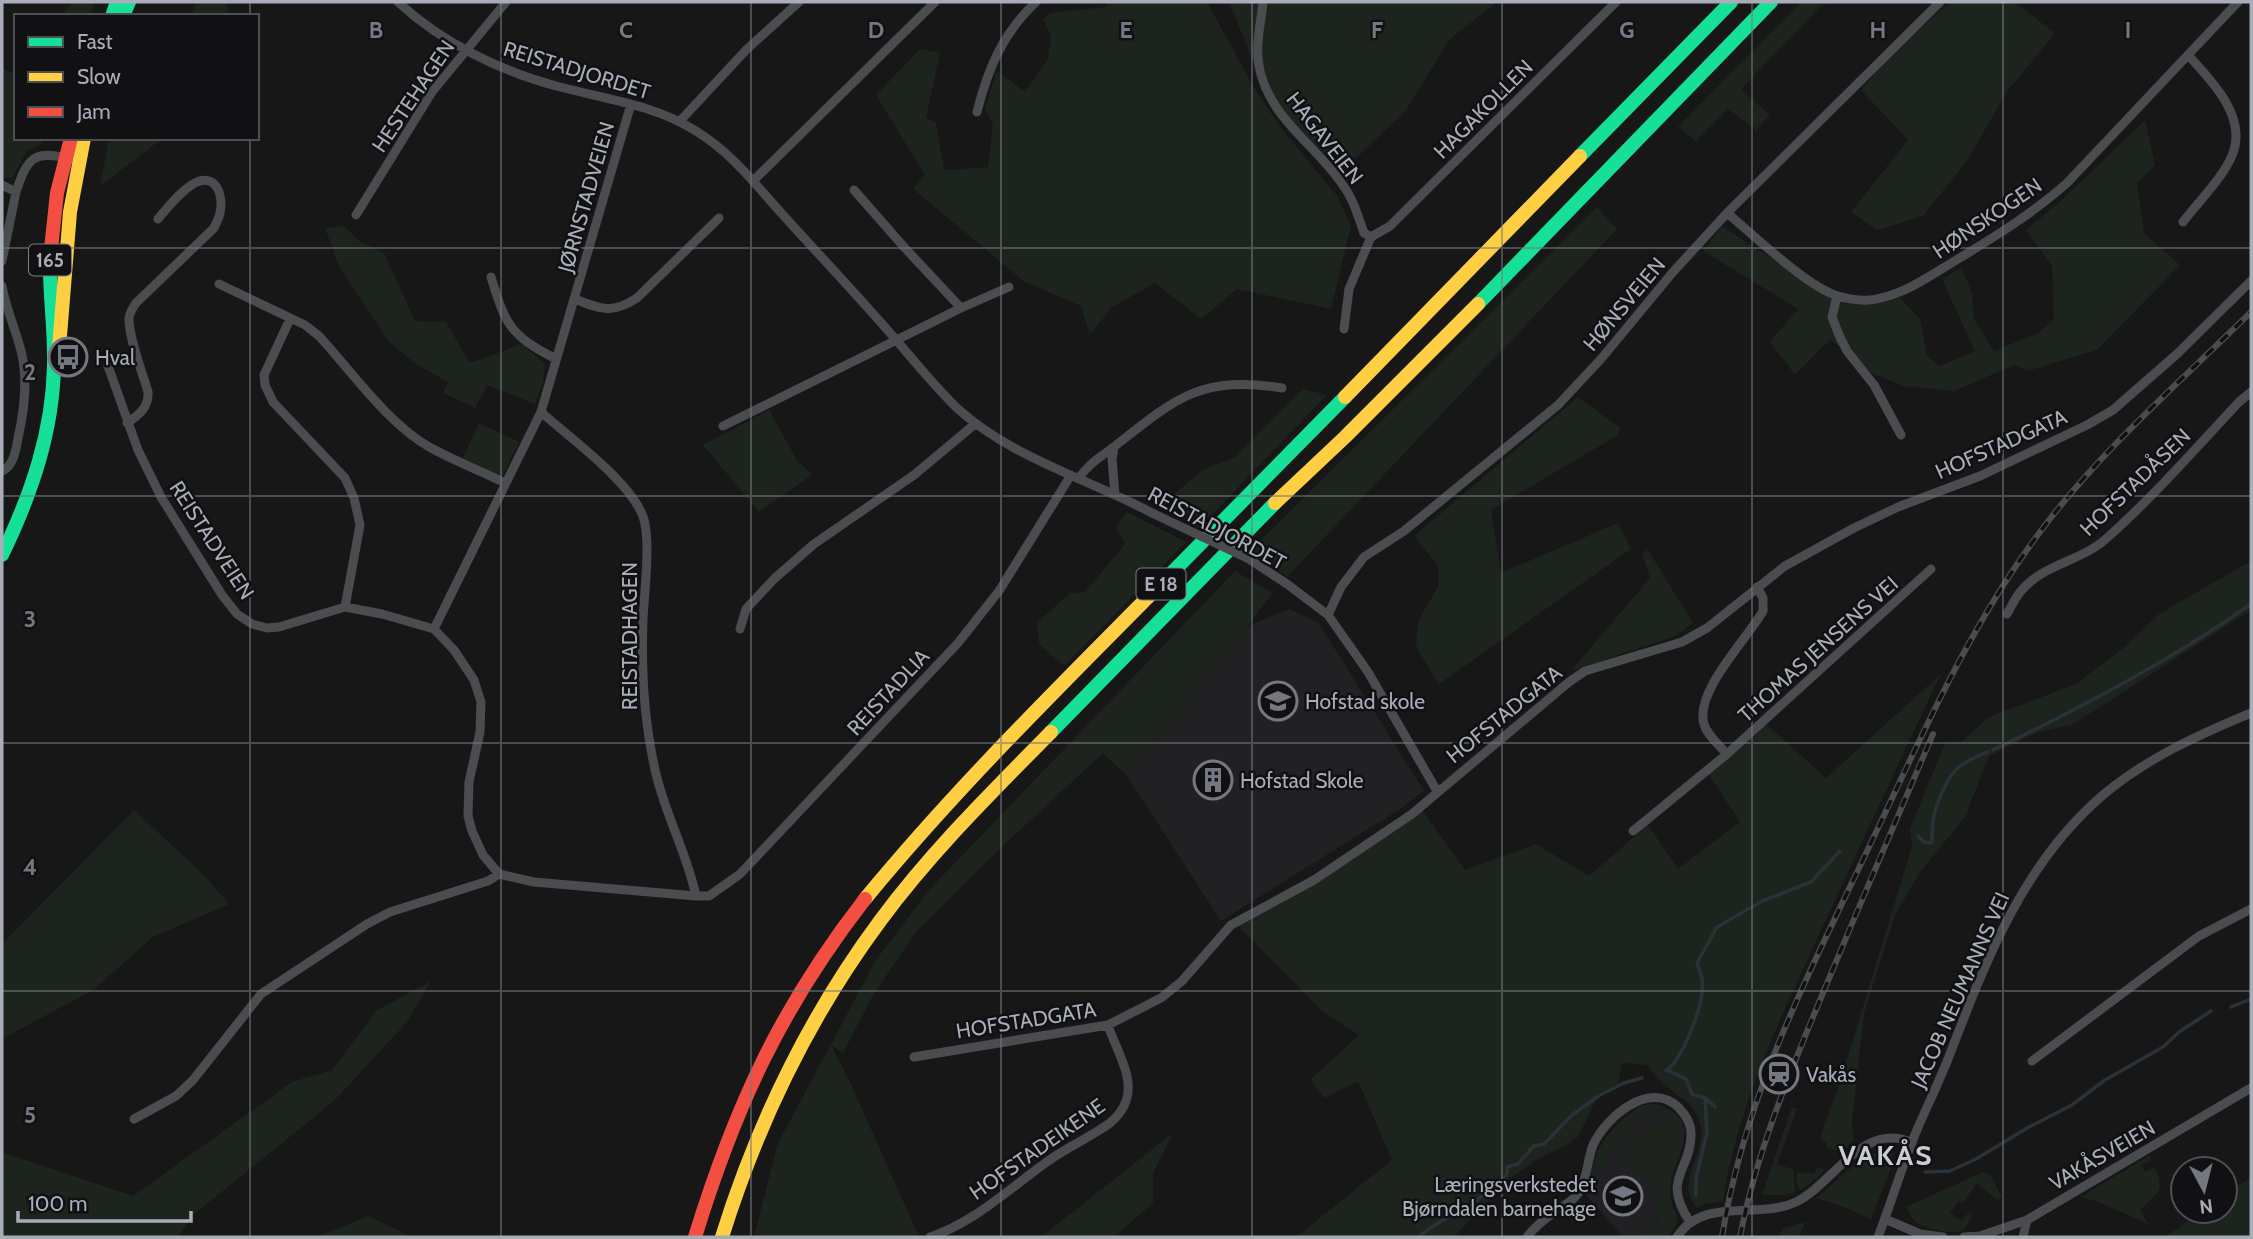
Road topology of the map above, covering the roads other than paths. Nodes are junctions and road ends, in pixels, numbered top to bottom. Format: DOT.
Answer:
graph roads {
  1 [pos="398,2"];
  2 [pos="506,2"];
  3 [pos="799,2"];
  4 [pos="935,2"];
  5 [pos="1036,2"];
  6 [pos="1263,2"];
  7 [pos="1616,2"];
  8 [pos="1731,2"];
  9 [pos="1771,2"];
  10 [pos="1940,2"];
  11 [pos="2238,2"];
  12 [pos="466,49"];
  13 [pos="2188,55"];
  14 [pos="631,104"];
  15 [pos="977,112"];
  16 [pos="680,121"];
  17 [pos="71,140"];
  18 [pos="83,140"];
  19 [pos="71,160"];
  20 [pos="754,180"];
  21 [pos="2,185"];
  22 [pos="854,190"];
  23 [pos="16,192"];
  24 [pos="1727,213"];
  25 [pos="356,215"];
  26 [pos="719,218"];
  27 [pos="158,219"];
  28 [pos="2183,222"];
  29 [pos="1371,237"];
  30 [pos="2,261"];
  31 [pos="491,277"];
  32 [pos="2251,281"];
  33 [pos="219,284"];
  34 [pos="2,286"];
  35 [pos="1009,287"];
  36 [pos="1837,296"];
  37 [pos="575,299"];
  38 [pos="961,308"];
  39 [pos="290,319"];
  40 [pos="1344,329"];
  41 [pos="897,341"];
  42 [pos="556,359"];
  43 [pos="108,366"];
  44 [pos="1282,388"];
  45 [pos="2251,392"];
  46 [pos="541,412"];
  47 [pos="127,423"];
  48 [pos="975,424"];
  49 [pos="723,426"];
  50 [pos="1901,435"];
  51 [pos="1114,447"];
  52 [pos="2,471"];
  53 [pos="1075,476"];
  54 [pos="505,483"];
  55 [pos="1115,494"];
  56 [pos="2,555"];
  57 [pos="1931,569"];
  58 [pos="1757,587"];
  59 [pos="345,607"];
  60 [pos="2007,614"];
  61 [pos="1328,615"];
  62 [pos="434,629"];
  63 [pos="740,629"];
  64 [pos="2251,713"];
  65 [pos="1727,754"];
  66 [pos="1437,791"];
  67 [pos="1633,831"];
  68 [pos="499,874"];
  69 [pos="695,896"];
  70 [pos="2251,909"];
  71 [pos="1108,1025"];
  72 [pos="915,1057"];
  73 [pos="2032,1061"];
  74 [pos="2251,1088"];
  75 [pos="134,1119"];
  76 [pos="1912,1143"];
  77 [pos="1885,1219"];
  78 [pos="2027,1220"];
  79 [pos="1690,1222"];
  80 [pos="695,1237"];
  81 [pos="722,1237"];
  82 [pos="930,1237"];
  83 [pos="1527,1237"];
  84 [pos="1677,1237"];
  85 [pos="1878,1237"];
  86 [pos="1943,1237"];
  87 [pos="1964,1237"];
  88 [pos="2023,1237"];
  1 -- 12 [label="street, REISTADJORDET"];
  2 -- 12 [label="street, HESTEHAGEN"];
  3 -- 16 [label="street"];
  4 -- 20 [label="street"];
  5 -- 15 [label="street"];
  6 -- 29 [label="street, HAGAVEIEN"];
  7 -- 29 [label="street, HAGAKOLLEN"];
  8 -- 80 [label="main road, E 18"];
  9 -- 81 [label="main road, E 18"];
  10 -- 24 [label="street, HØNSVEIEN"];
  11 -- 13 [label="street, HØNSKOGEN"];
  12 -- 14 [label="street, REISTADJORDET"];
  12 -- 25 [label="street, HESTEHAGEN"];
  13 -- 28 [label="street"];
  13 -- 36 [label="street, HØNSKOGEN"];
  14 -- 16 [label="street, REISTADJORDET"];
  14 -- 37 [label="street, JØRNSTADVEIEN"];
  16 -- 20 [label="street, REISTADJORDET"];
  17 -- 19 [label="main road, 165"];
  18 -- 19 [label="main road, 165"];
  19 -- 23 [label="street"];
  19 -- 56 [label="main road, 165"];
  20 -- 41 [label="street, REISTADJORDET"];
  21 -- 23 [label="street"];
  22 -- 38 [label="street"];
  23 -- 30 [label="street"];
  24 -- 36 [label="street, HØNSKOGEN"];
  24 -- 61 [label="street, HØNSVEIEN"];
  26 -- 37 [label="street, JØRNSTADVEIEN"];
  27 -- 47 [label="street"];
  29 -- 40 [label="street"];
  31 -- 42 [label="street"];
  32 -- 58 [label="street, HOFSTADGATA"];
  33 -- 39 [label="street"];
  34 -- 52 [label="street"];
  35 -- 38 [label="street"];
  36 -- 50 [label="street"];
  37 -- 42 [label="street, JØRNSTADVEIEN"];
  38 -- 41 [label="street"];
  39 -- 54 [label="street"];
  39 -- 59 [label="street"];
  41 -- 48 [label="street, REISTADJORDET"];
  41 -- 49 [label="street"];
  42 -- 46 [label="street, JØRNSTADVEIEN"];
  43 -- 47 [label="street, REISTADVEIEN"];
  44 -- 51 [label="street, REISTADLIA"];
  45 -- 60 [label="street, HOFSTADÅSEN"];
  46 -- 54 [label="street, JØRNSTADVEIEN"];
  46 -- 69 [label="street, REISTADHAGEN"];
  47 -- 59 [label="street, REISTADVEIEN"];
  48 -- 53 [label="street, REISTADJORDET"];
  48 -- 63 [label="street"];
  51 -- 53 [label="street, REISTADLIA"];
  51 -- 55 [label="street"];
  53 -- 55 [label="street, REISTADJORDET"];
  53 -- 69 [label="street, REISTADLIA"];
  54 -- 62 [label="street, JØRNSTADVEIEN"];
  55 -- 61 [label="street, REISTADJORDET, bridge"];
  57 -- 65 [label="street, THOMAS JENSENS VEI"];
  58 -- 65 [label="street, THOMAS JENSENS VEI"];
  58 -- 66 [label="street, HOFSTADGATA"];
  59 -- 62 [label="street, REISTADVEIEN"];
  61 -- 66 [label="street, REISTADJORDET"];
  62 -- 68 [label="street"];
  64 -- 76 [label="street, JACOB NEUMANNS VEI"];
  65 -- 67 [label="street, THOMAS JENSENS VEI"];
  66 -- 71 [label="street, HOFSTADGATA"];
  68 -- 69 [label="street"];
  68 -- 75 [label="street"];
  70 -- 73 [label="street"];
  71 -- 72 [label="street, HOFSTADGATA"];
  71 -- 82 [label="street, HOFSTADEIKENE"];
  74 -- 78 [label="street, VAKÅSVEIEN"];
  76 -- 77 [label="street"];
  76 -- 79 [label="street"];
  77 -- 85 [label="street"];
  77 -- 86 [label="street"];
  78 -- 87 [label="street, VAKÅSVEIEN"];
  78 -- 88 [label="street"];
  79 -- 83 [label="street"];
  79 -- 84 [label="street"];
}
